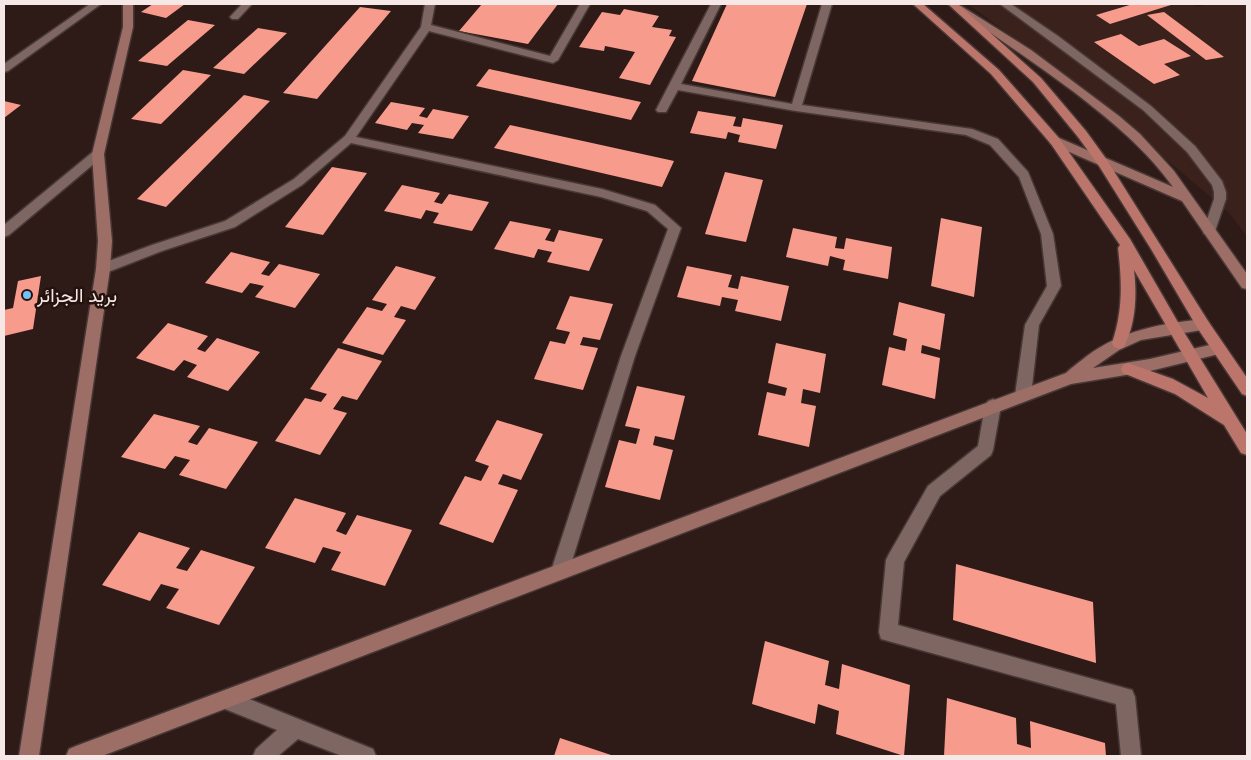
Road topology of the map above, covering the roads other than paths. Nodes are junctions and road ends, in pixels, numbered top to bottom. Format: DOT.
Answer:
graph roads {
  1 [pos="96,4"];
  2 [pos="128,4"];
  3 [pos="247,4"];
  4 [pos="430,4"];
  5 [pos="585,4"];
  6 [pos="716,4"];
  7 [pos="827,4"];
  8 [pos="918,4"];
  9 [pos="1005,4"];
  10 [pos="957,7"];
  11 [pos="235,17"];
  12 [pos="426,28"];
  13 [pos="4,68"];
  14 [pos="674,86"];
  15 [pos="796,108"];
  16 [pos="662,110"];
  17 [pos="349,139"];
  18 [pos="1055,141"];
  19 [pos="98,154"];
  20 [pos="1103,163"];
  21 [pos="1187,198"];
  22 [pos="1209,231"];
  23 [pos="4,232"];
  24 [pos="1124,242"];
  25 [pos="103,269"];
  26 [pos="1247,284"];
  27 [pos="1203,325"];
  28 [pos="1174,328"];
  29 [pos="1118,343"];
  30 [pos="1218,349"];
  31 [pos="1192,356"];
  32 [pos="1128,369"];
  33 [pos="1070,378"];
  34 [pos="1247,390"];
  35 [pos="1023,396"];
  36 [pos="993,406"];
  37 [pos="1233,424"];
  38 [pos="1247,448"];
  39 [pos="560,571"];
  40 [pos="227,700"];
  41 [pos="295,728"];
  42 [pos="29,756"];
  43 [pos="76,756"];
  44 [pos="263,756"];
  45 [pos="366,756"];
  46 [pos="1130,756"];
  1 -- 13 [label="street"];
  2 -- 19 [label="street"];
  3 -- 11 [label="street"];
  4 -- 12 [label="street"];
  5 -- 12 [label="street"];
  6 -- 14 [label="street"];
  7 -- 15 [label="street"];
  8 -- 18 [label="main road"];
  9 -- 22 [label="street"];
  10 -- 20 [label="main road"];
  10 -- 21 [label="street"];
  12 -- 17 [label="street"];
  14 -- 15 [label="street"];
  14 -- 16 [label="street"];
  15 -- 35 [label="street"];
  17 -- 25 [label="street"];
  17 -- 39 [label="street"];
  18 -- 20 [label="street"];
  18 -- 24 [label="main road"];
  19 -- 23 [label="street"];
  19 -- 25 [label="street"];
  20 -- 21 [label="street"];
  20 -- 27 [label="main road"];
  21 -- 22 [label="street"];
  22 -- 26 [label="street"];
  24 -- 28 [label="main road"];
  24 -- 29 [label="main road"];
  25 -- 42 [label="street"];
  27 -- 28 [label="street"];
  27 -- 30 [label="main road"];
  28 -- 29 [label="street"];
  28 -- 31 [label="main road"];
  29 -- 33 [label="street"];
  30 -- 31 [label="street"];
  30 -- 34 [label="main road"];
  31 -- 32 [label="street"];
  31 -- 37 [label="main road"];
  32 -- 33 [label="street"];
  32 -- 37 [label="main road"];
  33 -- 35 [label="street"];
  35 -- 36 [label="street"];
  36 -- 39 [label="street"];
  36 -- 46 [label="street"];
  37 -- 38 [label="main road"];
  39 -- 40 [label="street"];
  40 -- 41 [label="street"];
  40 -- 43 [label="street"];
  41 -- 44 [label="street"];
  41 -- 45 [label="street"];
}
